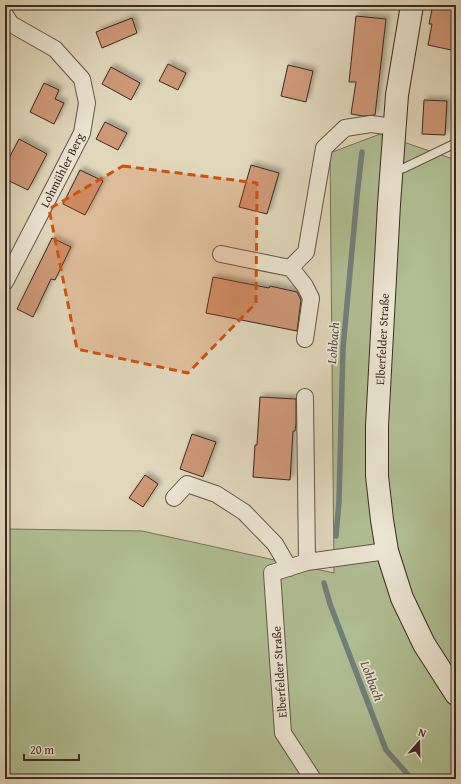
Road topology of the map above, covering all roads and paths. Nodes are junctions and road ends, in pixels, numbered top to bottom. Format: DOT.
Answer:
graph roads {
  1 [pos="412,5"];
  2 [pos="5,15"];
  3 [pos="395,127"];
  4 [pos="456,143"];
  5 [pos="392,172"];
  6 [pos="221,254"];
  7 [pos="291,268"];
  8 [pos="5,282"];
  9 [pos="305,339"];
  10 [pos="305,397"];
  11 [pos="174,498"];
  12 [pos="386,551"];
  13 [pos="307,562"];
  14 [pos="289,568"];
  15 [pos="456,694"];
  16 [pos="313,779"];
  1 -- 3 [label="main road, Elberfelder Straße"];
  2 -- 8 [label="street, Lohmühler Berg"];
  3 -- 5 [label="main road, Elberfelder Straße"];
  3 -- 7 [label="street"];
  4 -- 5 [label="lane"];
  5 -- 12 [label="main road, Elberfelder Straße"];
  6 -- 7 [label="street"];
  7 -- 9 [label="street"];
  10 -- 13 [label="street"];
  11 -- 14 [label="street"];
  12 -- 13 [label="street, Elberfelder Straße"];
  12 -- 15 [label="main road, Elberfelder Straße"];
  13 -- 14 [label="street, Elberfelder Straße"];
  14 -- 16 [label="street, Elberfelder Straße"];
}
